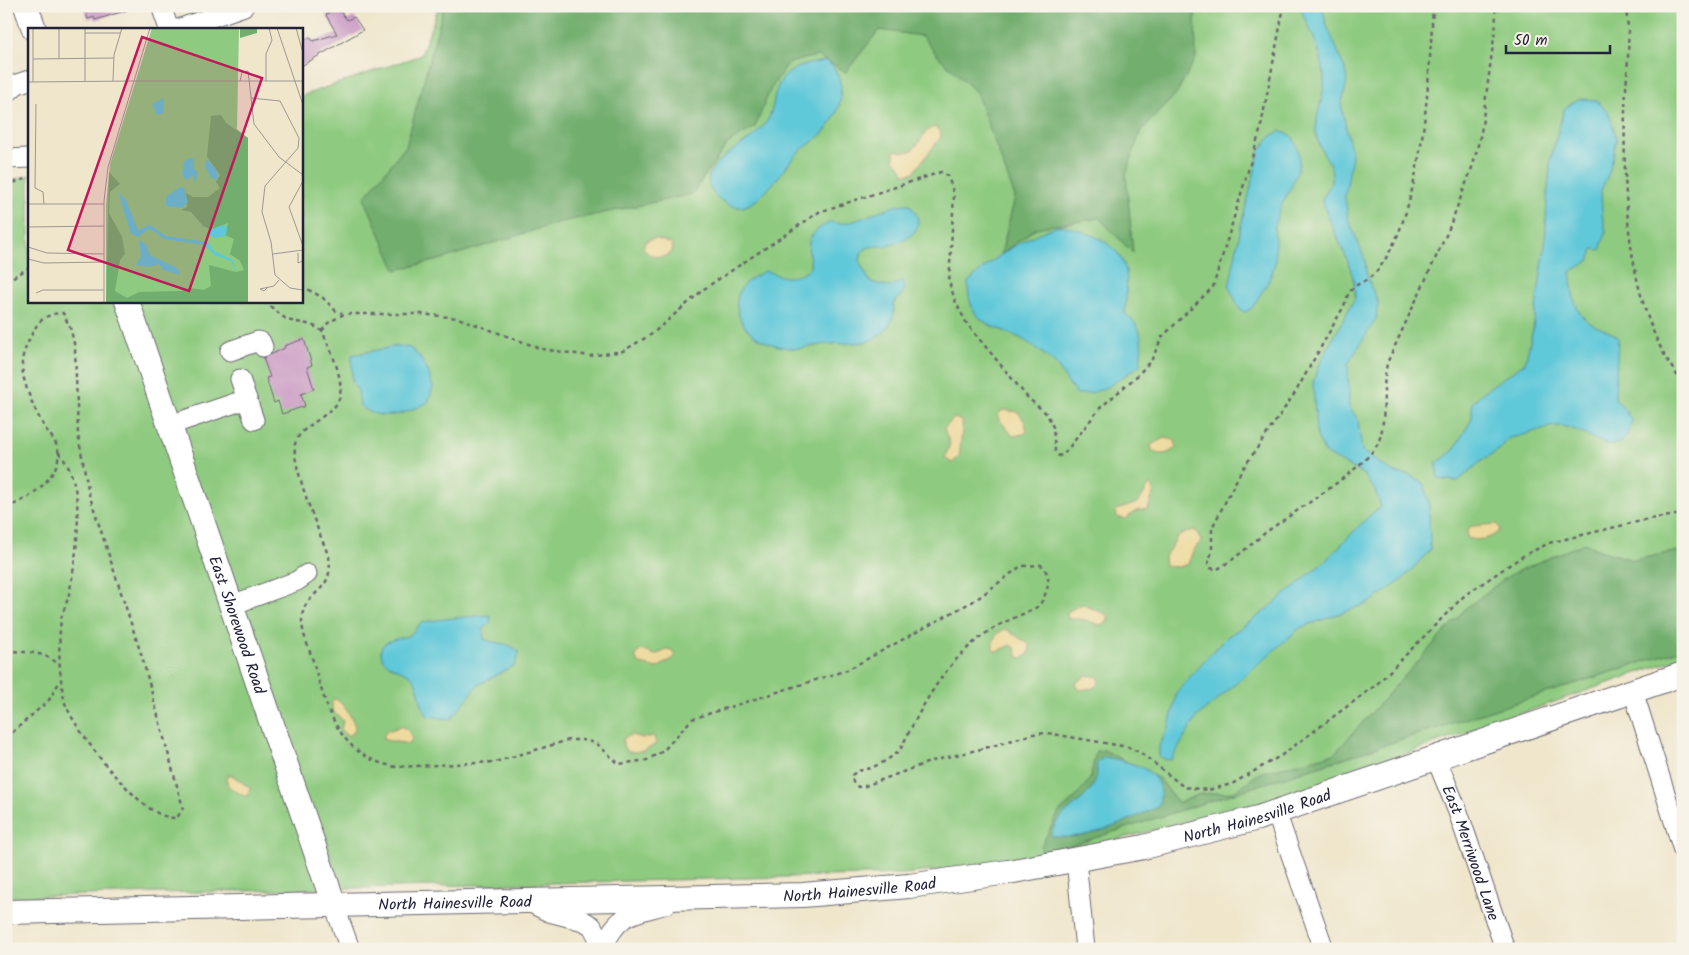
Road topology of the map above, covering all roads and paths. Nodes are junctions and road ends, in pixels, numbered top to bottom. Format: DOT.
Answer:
graph roads {
  1 [pos="26,6"];
  2 [pos="161,6"];
  3 [pos="244,6"];
  4 [pos="1284,6"];
  5 [pos="1433,6"];
  6 [pos="1495,6"];
  7 [pos="1625,6"];
  8 [pos="34,28"];
  9 [pos="168,28"];
  10 [pos="181,28"];
  11 [pos="28,80"];
  12 [pos="6,94"];
  13 [pos="28,158"];
  14 [pos="6,159"];
  15 [pos="28,178"];
  16 [pos="6,185"];
  17 [pos="28,269"];
  18 [pos="6,281"];
  19 [pos="302,287"];
  20 [pos="127,302"];
  21 [pos="265,302"];
  22 [pos="344,314"];
  23 [pos="322,332"];
  24 [pos="263,347"];
  25 [pos="230,351"];
  26 [pos="240,379"];
  27 [pos="1683,382"];
  28 [pos="247,399"];
  29 [pos="254,420"];
  30 [pos="170,426"];
  31 [pos="58,452"];
  32 [pos="6,502"];
  33 [pos="1683,514"];
  34 [pos="307,574"];
  35 [pos="232,605"];
  36 [pos="6,651"];
  37 [pos="60,666"];
  38 [pos="1683,674"];
  39 [pos="60,681"];
  40 [pos="1632,691"];
  41 [pos="6,738"];
  42 [pos="1436,758"];
  43 [pos="1276,812"];
  44 [pos="1683,850"];
  45 [pos="1076,860"];
  46 [pos="691,897"];
  47 [pos="526,900"];
  48 [pos="334,905"];
  49 [pos="6,912"];
  50 [pos="602,948"];
  51 [pos="350,949"];
  52 [pos="1085,949"];
  53 [pos="1324,949"];
  54 [pos="1505,949"];
  1 -- 8 [label="main road"];
  2 -- 9 [label="street"];
  3 -- 10 [label="street"];
  4 -- 22 [label="path"];
  5 -- 6 [label="path"];
  7 -- 27 [label="path"];
  11 -- 12 [label="street"];
  13 -- 14 [label="street"];
  15 -- 16 [label="path"];
  17 -- 18 [label="path"];
  19 -- 22 [label="path"];
  20 -- 30 [label="main road, East Shorewood Road"];
  21 -- 23 [label="path"];
  22 -- 23 [label="path"];
  23 -- 33 [label="path"];
  24 -- 25 [label="street"];
  26 -- 28 [label="street"];
  28 -- 29 [label="street"];
  28 -- 30 [label="street"];
  30 -- 35 [label="main road, East Shorewood Road"];
  31 -- 32 [label="path"];
  31 -- 37 [label="path"];
  31 -- 39 [label="path"];
  34 -- 35 [label="street"];
  35 -- 48 [label="main road, East Shorewood Road"];
  36 -- 37 [label="path"];
  37 -- 39 [label="path"];
  38 -- 40 [label="main road, North Hainesville Road"];
  39 -- 41 [label="path"];
  40 -- 42 [label="main road, North Hainesville Road"];
  40 -- 44 [label="street"];
  42 -- 43 [label="main road, North Hainesville Road"];
  42 -- 54 [label="street, East Merriwood Lane"];
  43 -- 45 [label="main road, North Hainesville Road"];
  43 -- 53 [label="street"];
  45 -- 46 [label="main road, North Hainesville Road"];
  45 -- 52 [label="street"];
  46 -- 47 [label="main road, North Hainesville Road"];
  46 -- 50 [label="street"];
  47 -- 48 [label="main road, North Hainesville Road"];
  47 -- 50 [label="street"];
  48 -- 49 [label="main road, North Hainesville Road"];
  48 -- 51 [label="street, East Shorewood Road"];
}
